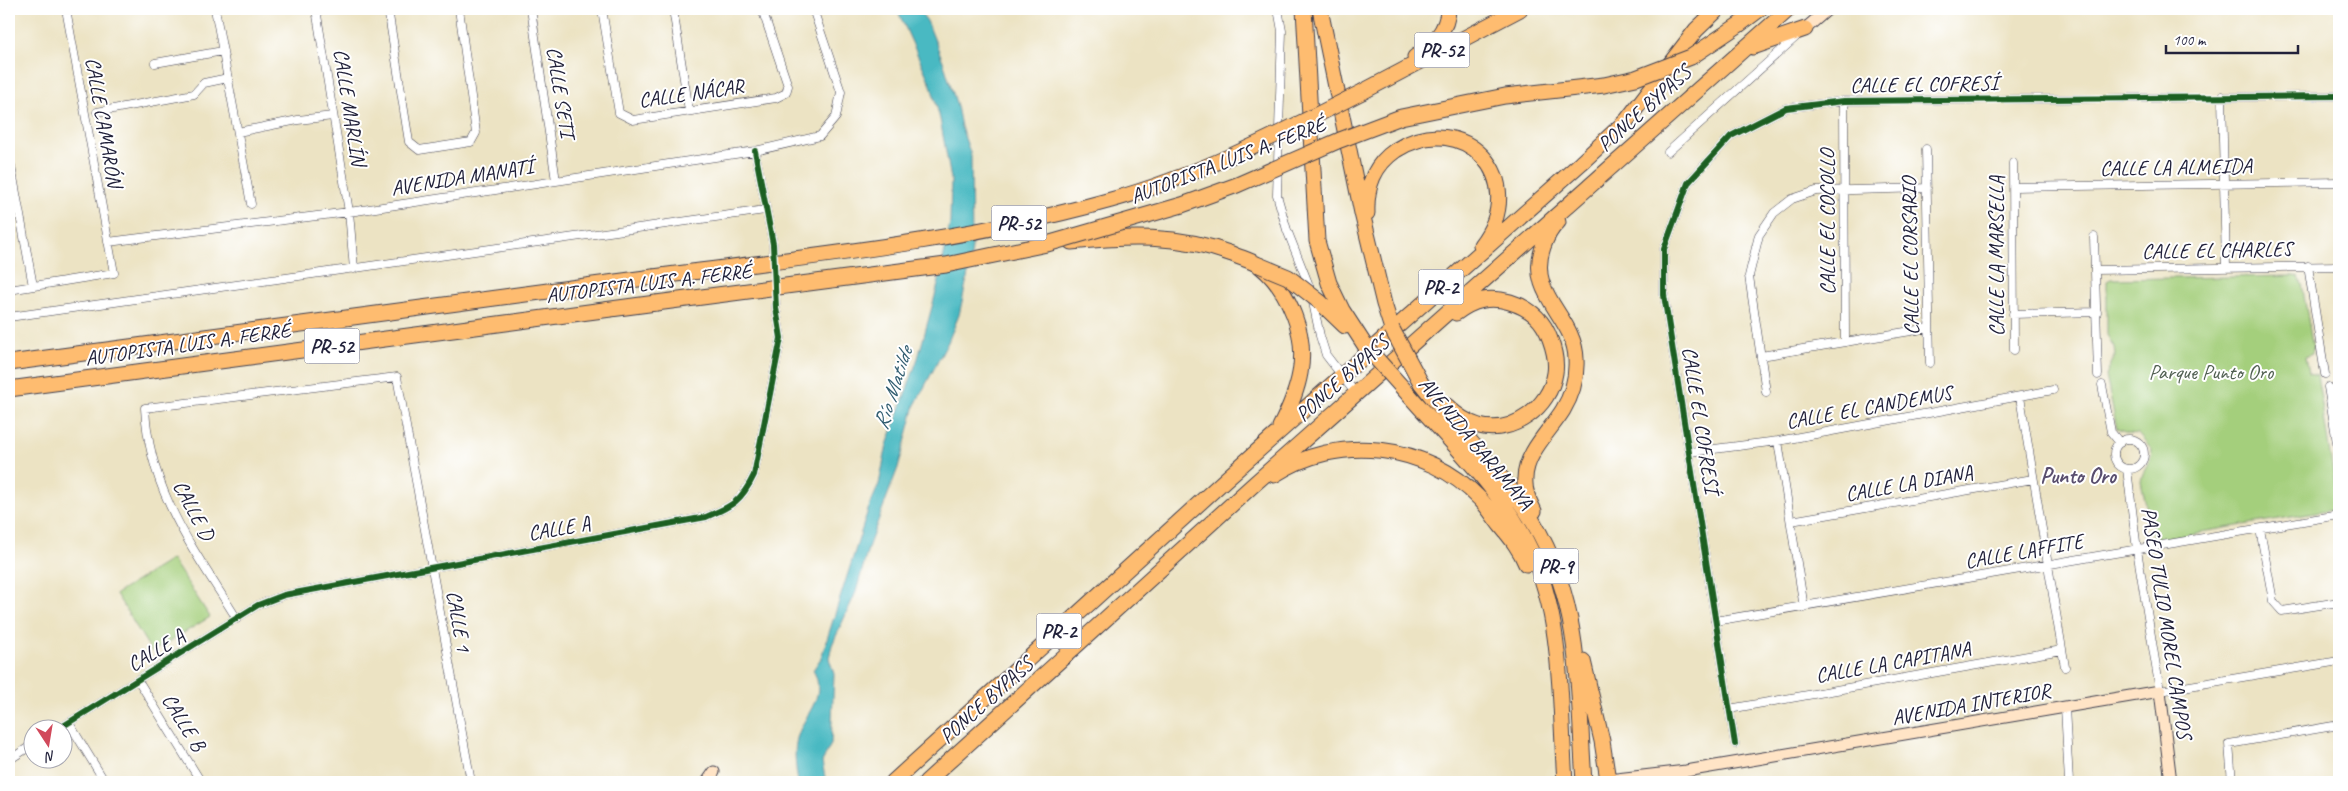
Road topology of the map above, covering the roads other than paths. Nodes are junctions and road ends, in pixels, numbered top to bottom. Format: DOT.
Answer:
graph roads {
  1 [pos="66,9"];
  2 [pos="215,9"];
  3 [pos="316,9"];
  4 [pos="388,9"];
  5 [pos="459,9"];
  6 [pos="530,9"];
  7 [pos="602,9"];
  8 [pos="674,9"];
  9 [pos="762,9"];
  10 [pos="813,9"];
  11 [pos="1278,9"];
  12 [pos="1304,9"];
  13 [pos="1320,9"];
  14 [pos="1448,9"];
  15 [pos="1520,9"];
  16 [pos="1718,9"];
  17 [pos="1760,9"];
  18 [pos="1790,9"];
  19 [pos="1828,9"];
  20 [pos="1805,29"];
  21 [pos="223,51"];
  22 [pos="1736,56"];
  23 [pos="155,63"];
  24 [pos="228,78"];
  25 [pos="1364,91"];
  26 [pos="2222,96"];
  27 [pos="2339,96"];
  28 [pos="1844,101"];
  29 [pos="689,111"];
  30 [pos="97,112"];
  31 [pos="333,116"];
  32 [pos="238,132"];
  33 [pos="1926,149"];
  34 [pos="755,150"];
  35 [pos="1668,152"];
  36 [pos="2013,163"];
  37 [pos="11,166"];
  38 [pos="256,177"];
  39 [pos="247,178"];
  40 [pos="556,180"];
  41 [pos="2339,182"];
  42 [pos="2224,184"];
  43 [pos="2014,187"];
  44 [pos="1927,188"];
  45 [pos="1843,190"];
  46 [pos="251,204"];
  47 [pos="765,210"];
  48 [pos="349,212"];
  49 [pos="1557,219"];
  50 [pos="1367,234"];
  51 [pos="2094,236"];
  52 [pos="108,242"];
  53 [pos="1047,244"];
  54 [pos="1259,265"];
  55 [pos="2308,266"];
  56 [pos="2339,266"];
  57 [pos="1465,267"];
  58 [pos="2226,267"];
  59 [pos="354,269"];
  60 [pos="2095,270"];
  61 [pos="33,286"];
  62 [pos="9,290"];
  63 [pos="2096,312"];
  64 [pos="2013,314"];
  65 [pos="9,317"];
  66 [pos="1929,328"];
  67 [pos="1426,330"];
  68 [pos="1845,342"];
  69 [pos="1366,347"];
  70 [pos="2014,350"];
  71 [pos="1761,356"];
  72 [pos="1930,362"];
  73 [pos="9,363"];
  74 [pos="2325,374"];
  75 [pos="1342,375"];
  76 [pos="2098,375"];
  77 [pos="397,377"];
  78 [pos="2102,385"];
  79 [pos="1424,387"];
  80 [pos="2328,387"];
  81 [pos="9,389"];
  82 [pos="2053,390"];
  83 [pos="1766,392"];
  84 [pos="1356,394"];
  85 [pos="2020,397"];
  86 [pos="1274,438"];
  87 [pos="1778,441"];
  88 [pos="2120,443"];
  89 [pos="1690,452"];
  90 [pos="2339,454"];
  91 [pos="2127,469"];
  92 [pos="2033,479"];
  93 [pos="1252,486"];
  94 [pos="2339,515"];
  95 [pos="1791,521"];
  96 [pos="2260,529"];
  97 [pos="2137,550"];
  98 [pos="1552,557"];
  99 [pos="2048,565"];
  100 [pos="431,567"];
  101 [pos="1545,587"];
  102 [pos="2339,602"];
  103 [pos="1804,608"];
  104 [pos="238,619"];
  105 [pos="1715,621"];
  106 [pos="1572,624"];
  107 [pos="2062,650"];
  108 [pos="2339,661"];
  109 [pos="2065,667"];
  110 [pos="138,680"];
  111 [pos="2160,691"];
  112 [pos="2065,707"];
  113 [pos="1729,709"];
  114 [pos="72,722"];
  115 [pos="2339,725"];
  116 [pos="72,726"];
  117 [pos="1734,744"];
  118 [pos="22,752"];
  119 [pos="9,760"];
  120 [pos="934,780"];
  121 [pos="1608,781"];
  122 [pos="105,782"];
  123 [pos="201,782"];
  124 [pos="471,782"];
  125 [pos="893,782"];
  126 [pos="1565,782"];
  127 [pos="1584,782"];
  128 [pos="2069,782"];
  129 [pos="2171,782"];
  130 [pos="2232,782"];
  1 -- 52 [label="street, CALLE CAMARÓN"];
  2 -- 21 [label="street"];
  3 -- 31 [label="street, CALLE MARLÍN"];
  4 -- 5 [label="street"];
  6 -- 40 [label="street, CALLE SETI"];
  7 -- 29 [label="street, CALLE NÁCAR"];
  8 -- 29 [label="street"];
  9 -- 29 [label="street, CALLE NÁCAR"];
  10 -- 34 [label="street, AVENIDA MANATÍ"];
  11 -- 75 [label="street"];
  12 -- 69 [label="highway"];
  13 -- 50 [label="highway"];
  14 -- 25 [label="highway"];
  15 -- 25 [label="highway, AUTOPISTA LUIS A. FERRÉ / PR-52"];
  16 -- 57 [label="highway, PONCE BYPASS / PR-2"];
  17 -- 53 [label="highway, AUTOPISTA LUIS A. FERRÉ / PR-52, bridge"];
  18 -- 22 [label="highway, PONCE BYPASS"];
  19 -- 20 [label="street"];
  20 -- 22 [label="highway"];
  20 -- 35 [label="street"];
  21 -- 23 [label="street"];
  21 -- 24 [label="street"];
  22 -- 49 [label="highway, PONCE BYPASS"];
  24 -- 30 [label="street"];
  24 -- 32 [label="street"];
  25 -- 73 [label="highway, AUTOPISTA LUIS A. FERRÉ / PR-52, bridge"];
  26 -- 27 [label="street, CALLE EL COFRESÍ"];
  26 -- 28 [label="street, CALLE EL COFRESÍ"];
  26 -- 42 [label="street"];
  28 -- 45 [label="street, CALLE EL COCOLLO"];
  28 -- 89 [label="street, CALLE EL COFRESÍ"];
  31 -- 32 [label="street"];
  31 -- 48 [label="street, CALLE MARLÍN"];
  32 -- 39 [label="street"];
  33 -- 44 [label="street, CALLE EL CORSARIO"];
  34 -- 40 [label="street, AVENIDA MANATÍ"];
  34 -- 47 [label="street, CALLE A"];
  36 -- 43 [label="street, CALLE LA MARSELLA"];
  37 -- 61 [label="street"];
  38 -- 39 [label="street"];
  39 -- 46 [label="street"];
  40 -- 48 [label="street, AVENIDA MANATÍ"];
  41 -- 42 [label="street, CALLE LA ALMEIDA"];
  42 -- 43 [label="street, CALLE LA ALMEIDA"];
  42 -- 58 [label="street"];
  43 -- 64 [label="street, CALLE LA MARSELLA"];
  44 -- 45 [label="street"];
  44 -- 66 [label="street, CALLE EL CORSARIO"];
  45 -- 68 [label="street, CALLE EL COCOLLO"];
  45 -- 71 [label="street"];
  47 -- 59 [label="street"];
  47 -- 100 [label="street, CALLE A"];
  48 -- 52 [label="street, AVENIDA MANATÍ"];
  48 -- 59 [label="street, CALLE MARLÍN"];
  49 -- 67 [label="highway, PONCE BYPASS / PR-2"];
  49 -- 98 [label="highway"];
  50 -- 57 [label="highway"];
  50 -- 79 [label="highway, AVENIDA BARAMAYA / PR-9, bridge"];
  51 -- 60 [label="street"];
  52 -- 61 [label="street"];
  53 -- 54 [label="highway, bridge"];
  53 -- 81 [label="highway, AUTOPISTA LUIS A. FERRÉ / PR-52, bridge"];
  54 -- 69 [label="highway, bridge"];
  54 -- 86 [label="highway"];
  55 -- 56 [label="street, CALLE EL CHARLES"];
  55 -- 58 [label="street, CALLE EL CHARLES"];
  55 -- 74 [label="street"];
  57 -- 75 [label="highway, PONCE BYPASS / PR-2"];
  58 -- 60 [label="street, CALLE EL CHARLES"];
  59 -- 65 [label="street"];
  60 -- 63 [label="street"];
  61 -- 62 [label="street"];
  63 -- 64 [label="street"];
  63 -- 76 [label="street"];
  64 -- 70 [label="street, CALLE LA MARSELLA"];
  66 -- 68 [label="street"];
  66 -- 72 [label="street, CALLE EL CORSARIO"];
  67 -- 79 [label="highway"];
  67 -- 84 [label="highway, PONCE BYPASS / PR-2"];
  68 -- 71 [label="street"];
  69 -- 101 [label="highway, AVENIDA BARAMAYA / PR-9, bridge"];
  71 -- 83 [label="street"];
  75 -- 84 [label="street"];
  75 -- 86 [label="highway, PONCE BYPASS / PR-2"];
  77 -- 100 [label="street, CALLE 1"];
  77 -- 104 [label="street, CALLE D"];
  78 -- 88 [label="street"];
  79 -- 98 [label="highway, AVENIDA BARAMAYA / PR-9"];
  80 -- 90 [label="street"];
  82 -- 85 [label="street, CALLE EL CANDEMUS"];
  84 -- 93 [label="highway, PONCE BYPASS / PR-2"];
  85 -- 87 [label="street, CALLE EL CANDEMUS"];
  85 -- 92 [label="street"];
  86 -- 125 [label="highway, PONCE BYPASS / PR-2"];
  87 -- 89 [label="street, CALLE EL CANDEMUS"];
  87 -- 95 [label="street"];
  88 -- 91 [label="street, PASEO TULIO MOREL CAMPOS"];
  88 -- 91 [label="street"];
  89 -- 105 [label="street, CALLE EL COFRESÍ"];
  91 -- 97 [label="street, PASEO TULIO MOREL CAMPOS"];
  92 -- 95 [label="street, CALLE LA DIANA"];
  92 -- 99 [label="street"];
  93 -- 101 [label="highway"];
  93 -- 120 [label="highway, PONCE BYPASS / PR-2"];
  94 -- 96 [label="street, CALLE LAFFITE"];
  95 -- 103 [label="street"];
  96 -- 97 [label="street, CALLE LAFFITE"];
  96 -- 102 [label="street"];
  97 -- 99 [label="street, CALLE LAFFITE"];
  97 -- 111 [label="street, PASEO TULIO MOREL CAMPOS"];
  98 -- 106 [label="highway, AVENIDA BARAMAYA / PR-9"];
  99 -- 103 [label="street, CALLE LAFFITE"];
  99 -- 107 [label="street"];
  100 -- 104 [label="street, CALLE A"];
  100 -- 124 [label="street, CALLE 1"];
  101 -- 126 [label="highway, AVENIDA BARAMAYA / PR-9"];
  103 -- 105 [label="street, CALLE LAFFITE"];
  104 -- 110 [label="street, CALLE A"];
  105 -- 113 [label="street, CALLE EL COFRESÍ"];
  106 -- 121 [label="highway"];
  106 -- 127 [label="highway, AVENIDA BARAMAYA / PR-9"];
  107 -- 109 [label="street"];
  107 -- 113 [label="street, CALLE LA CAPITANA"];
  108 -- 111 [label="street, AVENIDA INTERIOR"];
  110 -- 114 [label="street, CALLE A"];
  110 -- 123 [label="street, CALLE B"];
  111 -- 112 [label="street, AVENIDA INTERIOR"];
  111 -- 129 [label="street, PASEO TULIO MOREL CAMPOS"];
  112 -- 121 [label="street, AVENIDA INTERIOR"];
  112 -- 128 [label="street"];
  113 -- 117 [label="street, CALLE EL COFRESÍ"];
  115 -- 130 [label="street"];
  116 -- 122 [label="street"];
  118 -- 119 [label="street"];
}
